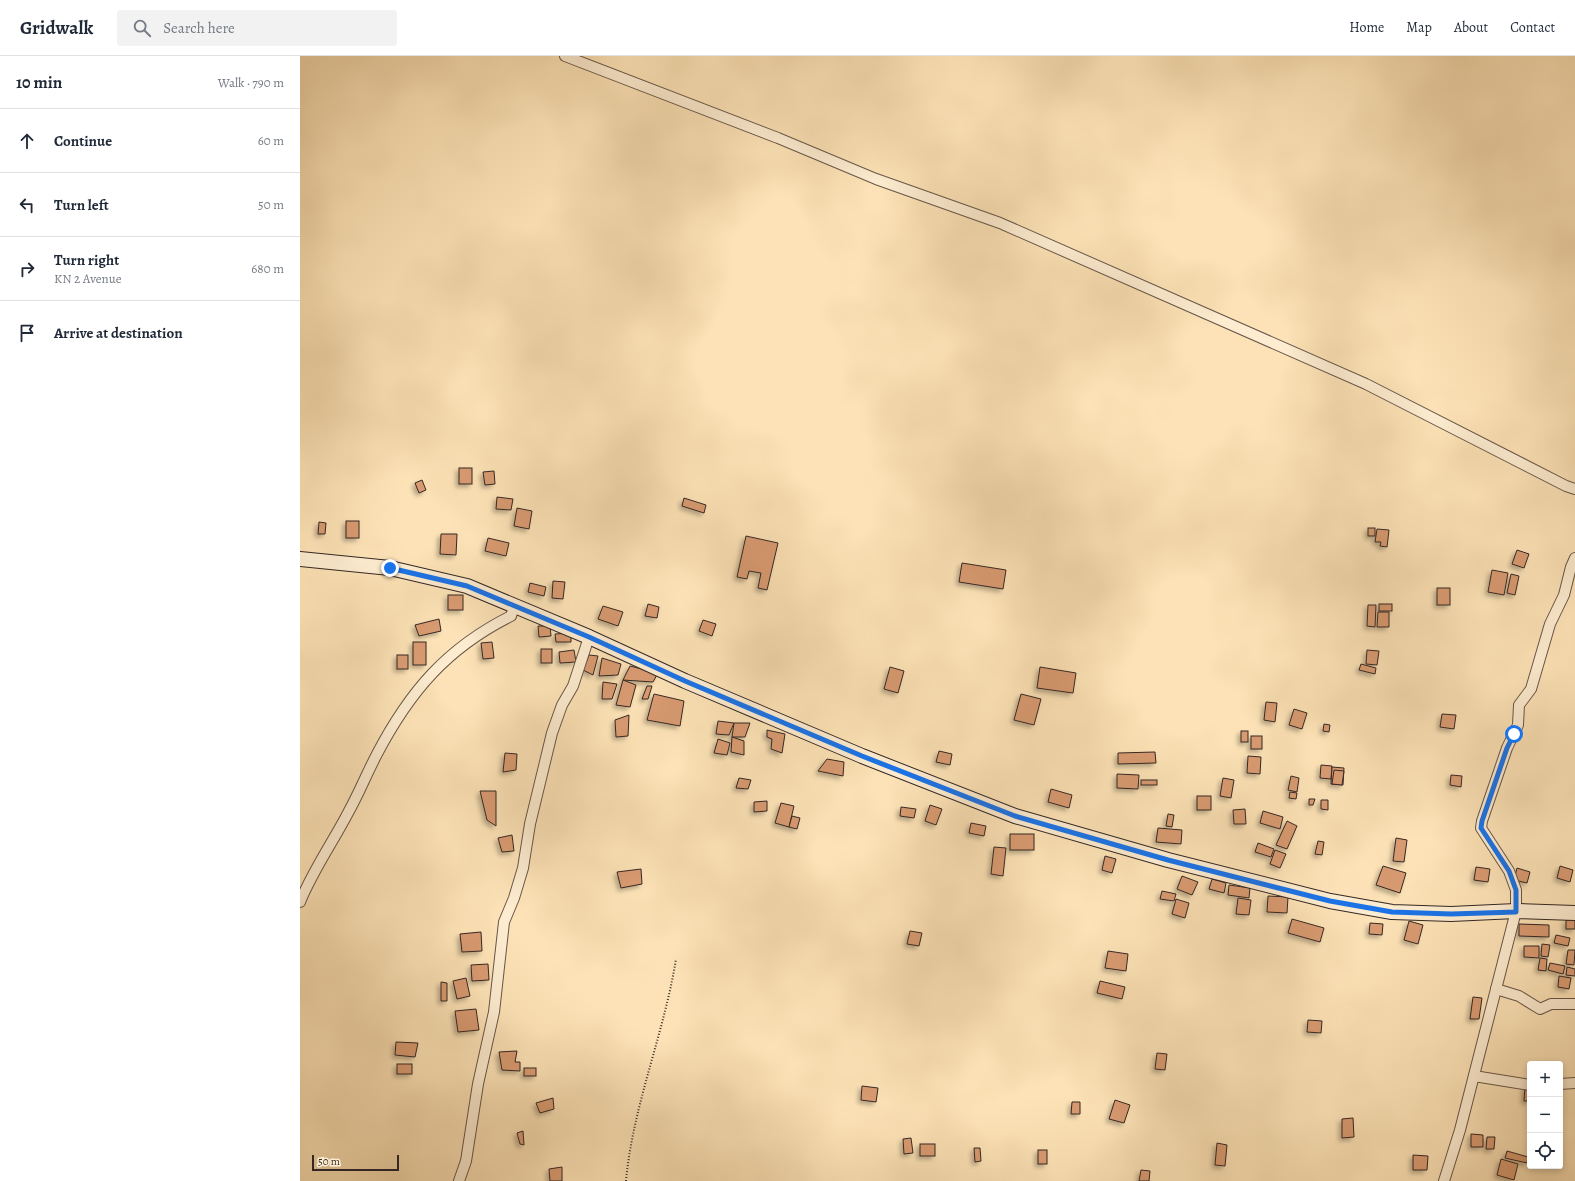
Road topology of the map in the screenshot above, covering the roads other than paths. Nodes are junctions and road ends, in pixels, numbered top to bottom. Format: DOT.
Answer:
graph roads {
  1 [pos="565,56"];
  2 [pos="1575,489"];
  3 [pos="1575,558"];
  4 [pos="300,559"];
  5 [pos="514,607"];
  6 [pos="589,637"];
  7 [pos="300,902"];
  8 [pos="1516,912"];
  9 [pos="1575,913"];
  10 [pos="1496,989"];
  11 [pos="1575,1004"];
  12 [pos="1474,1076"];
  13 [pos="1575,1083"];
  14 [pos="1563,1084"];
  15 [pos="1527,1085"];
  16 [pos="458,1181"];
  17 [pos="1444,1181"];
  1 -- 2 [label="street"];
  3 -- 8 [label="street"];
  4 -- 5 [label="main road"];
  5 -- 6 [label="main road"];
  5 -- 7 [label="street"];
  6 -- 8 [label="main road"];
  6 -- 16 [label="street"];
  8 -- 9 [label="main road"];
  8 -- 10 [label="street"];
  10 -- 11 [label="street"];
  10 -- 12 [label="street"];
  12 -- 15 [label="street"];
  12 -- 17 [label="street"];
  13 -- 14 [label="street"];
}
